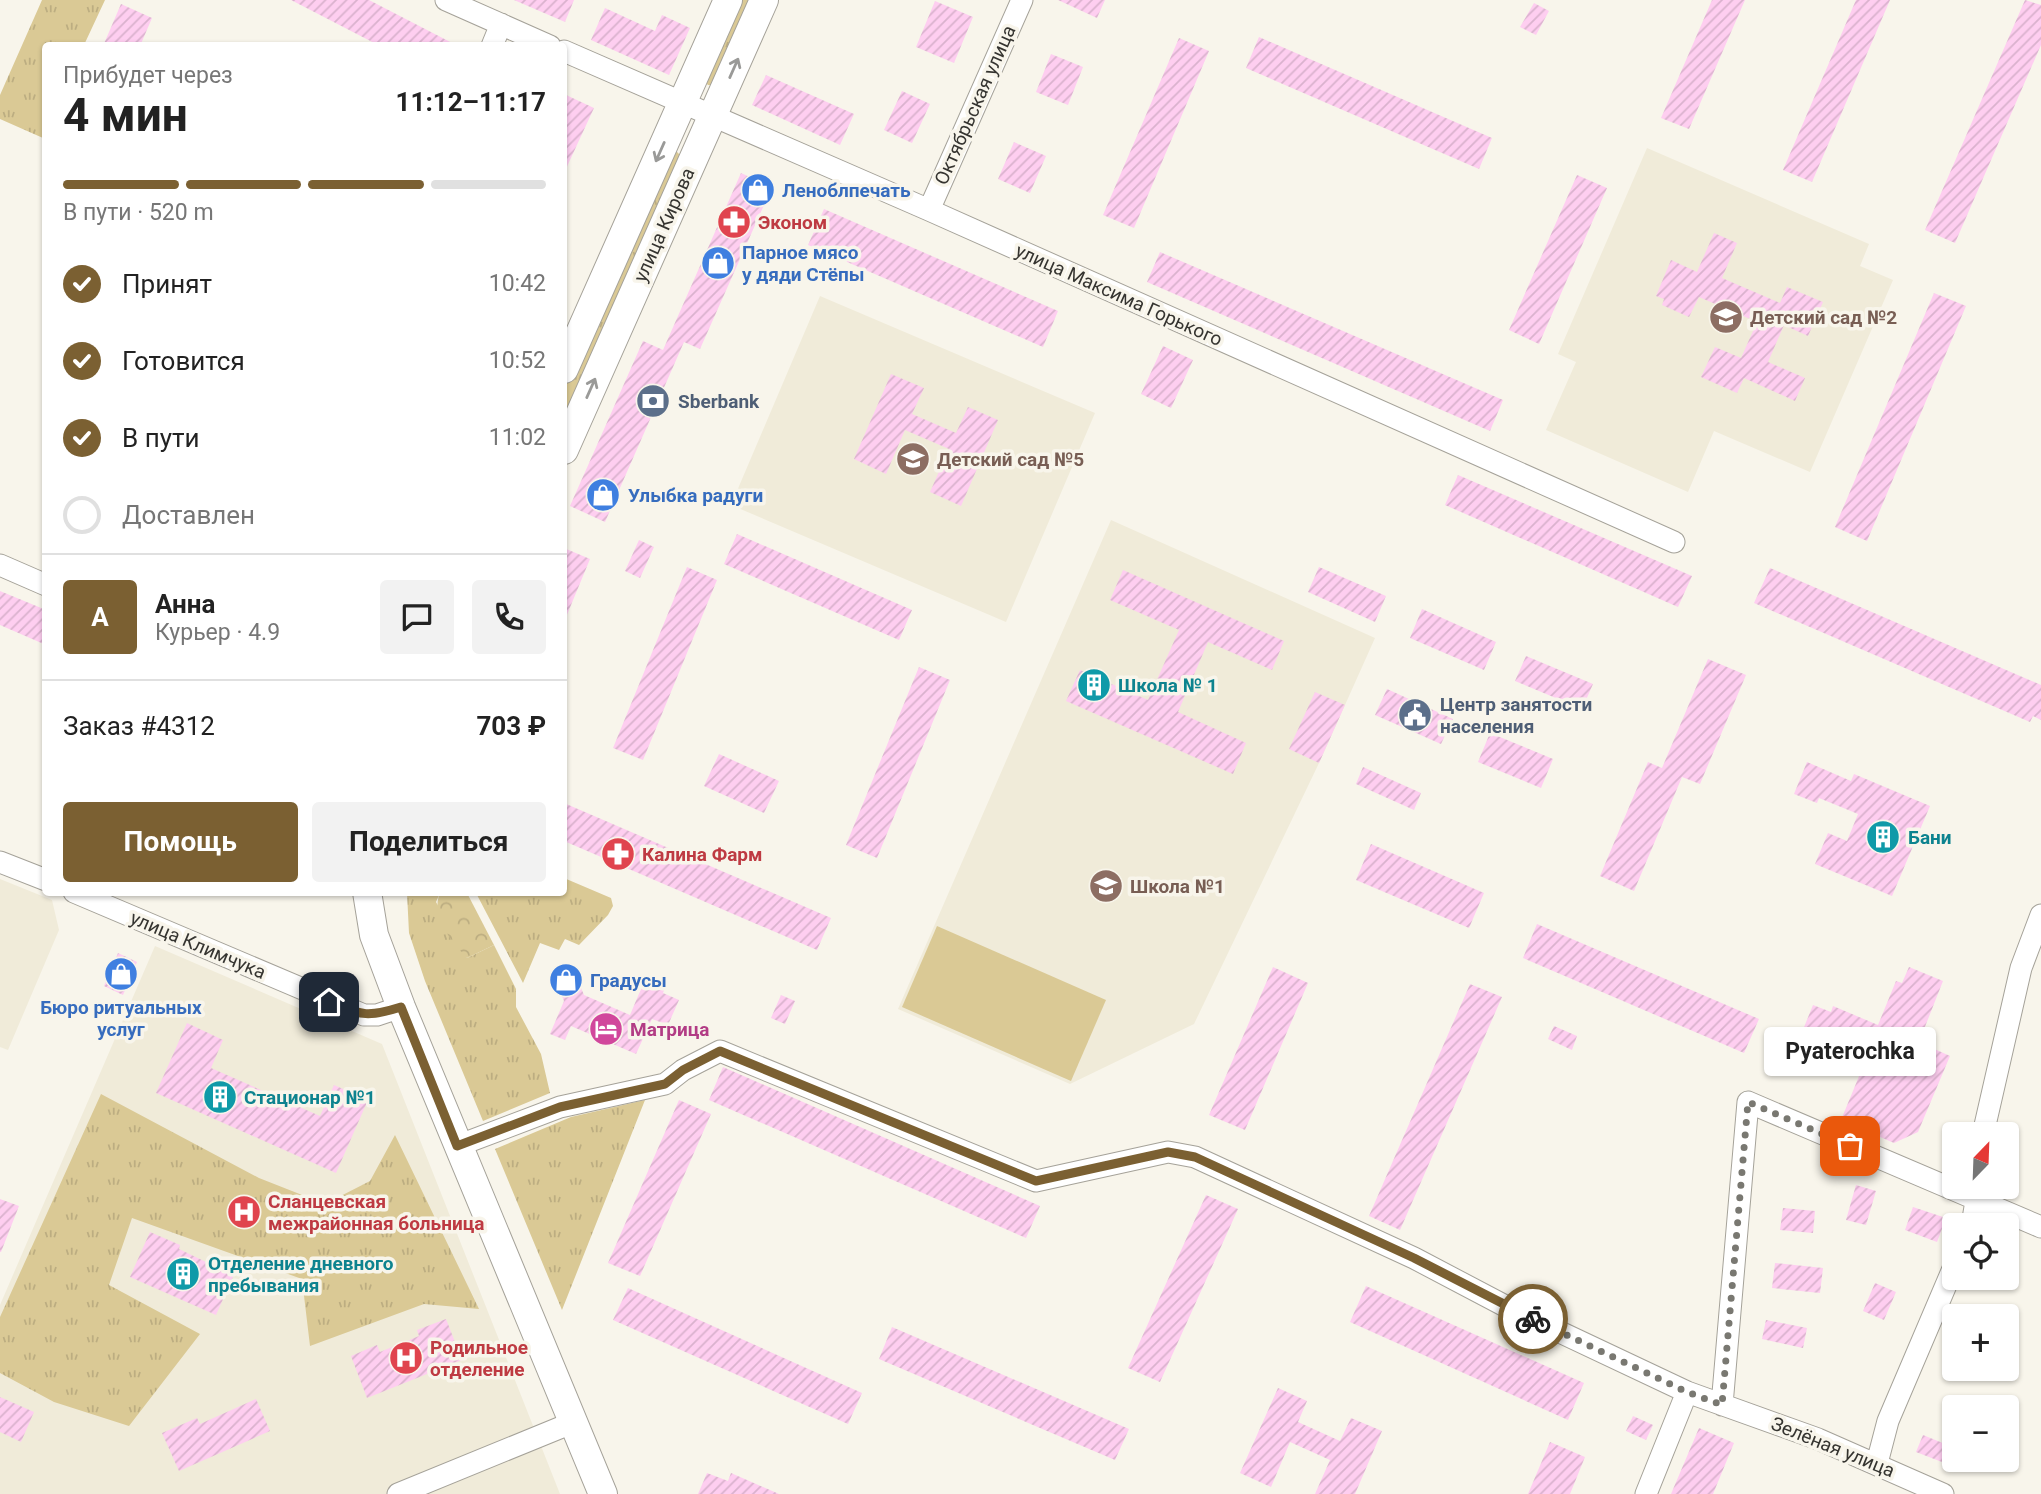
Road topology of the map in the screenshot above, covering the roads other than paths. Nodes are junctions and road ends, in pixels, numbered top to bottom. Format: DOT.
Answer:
graph roads {
  1 [pos="446,0"];
  2 [pos="728,0"];
  3 [pos="764,0"];
  4 [pos="1022,0"];
  5 [pos="501,24"];
  6 [pos="494,42"];
  7 [pos="541,42"];
  8 [pos="567,52"];
  9 [pos="682,102"];
  10 [pos="713,116"];
  11 [pos="929,210"];
  12 [pos="567,362"];
  13 [pos="567,443"];
  14 [pos="1674,542"];
  15 [pos="0,565"];
  16 [pos="42,582"];
  17 [pos="0,862"];
  18 [pos="42,878"];
  19 [pos="83,896"];
  20 [pos="368,896"];
  21 [pos="2041,915"];
  22 [pos="401,1007"];
  23 [pos="1986,1122"];
  24 [pos="457,1146"];
  25 [pos="1942,1179"];
  26 [pos="1989,1199"];
  27 [pos="2041,1227"];
  28 [pos="1944,1290"];
  29 [pos="1687,1392"];
  30 [pos="1722,1405"];
  31 [pos="574,1422"];
  32 [pos="1877,1463"];
  33 [pos="398,1494"];
  34 [pos="603,1494"];
  35 [pos="1646,1494"];
  36 [pos="1943,1494"];
  1 -- 5 [label="street"];
  2 -- 9 [label="main road, улица Кирова"];
  10 -- 3 [label="main road, улица Кирова, one-way"];
  4 -- 11 [label="street, Октябрьская улица"];
  5 -- 6 [label="street"];
  5 -- 7 [label="street"];
  8 -- 9 [label="street, улица Максима Горького"];
  9 -- 10 [label="street, улица Максима Горького"];
  9 -- 12 [label="main road, улица Кирова, one-way"];
  10 -- 11 [label="street, улица Максима Горького"];
  13 -- 10 [label="main road, улица Кирова, one-way"];
  11 -- 14 [label="street, улица Максима Горького"];
  15 -- 16 [label="street"];
  17 -- 18 [label="street"];
  19 -- 22 [label="street, улица Климчука"];
  20 -- 22 [label="main road"];
  21 -- 23 [label="street"];
  22 -- 24 [label="main road"];
  24 -- 29 [label="street, Зелёная улица"];
  24 -- 31 [label="main road"];
  25 -- 30 [label="street"];
  26 -- 27 [label="street"];
  28 -- 32 [label="street"];
  29 -- 30 [label="street, Зелёная улица"];
  29 -- 35 [label="street"];
  30 -- 32 [label="street, Зелёная улица"];
  31 -- 33 [label="street"];
  31 -- 34 [label="main road"];
  32 -- 36 [label="street, Зелёная улица"];
}
